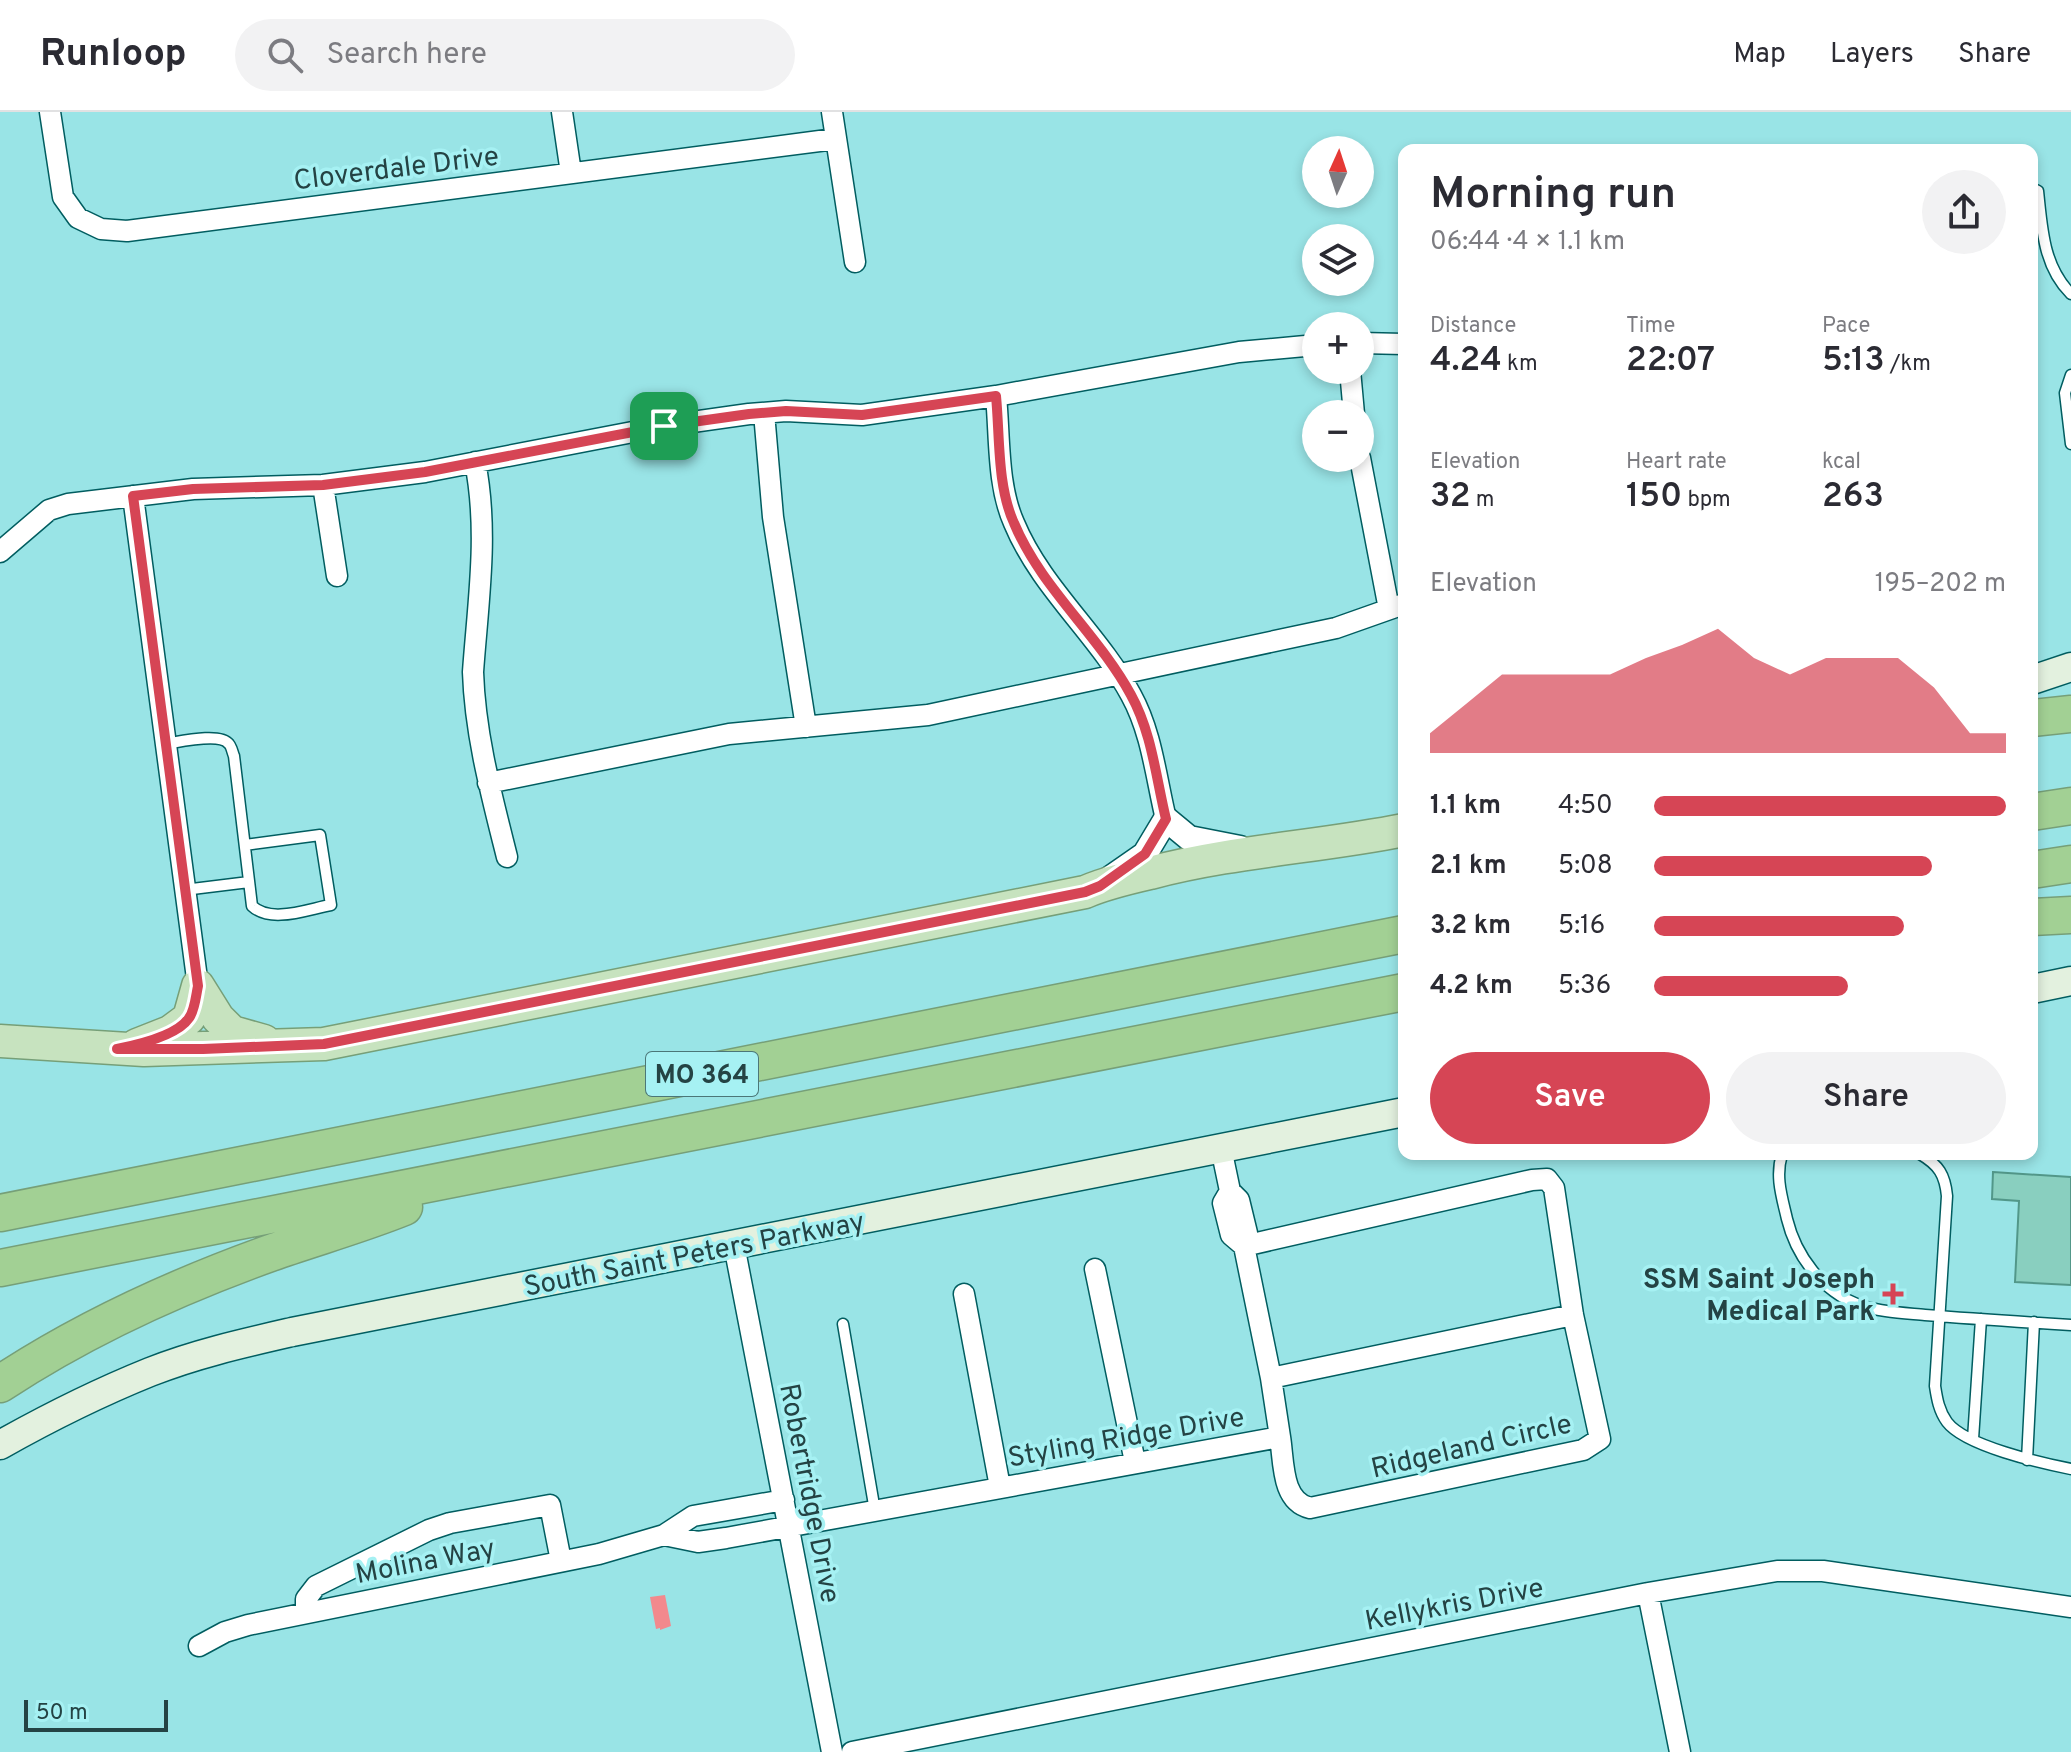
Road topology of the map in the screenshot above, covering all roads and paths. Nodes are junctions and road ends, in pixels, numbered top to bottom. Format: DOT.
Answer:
graph roads {
  1 [pos="50,112"];
  2 [pos="562,112"];
  3 [pos="832,112"];
  4 [pos="835,139"];
  5 [pos="571,173"];
  6 [pos="2038,191"];
  7 [pos="855,262"];
  8 [pos="2071,294"];
  9 [pos="1374,343"];
  10 [pos="1398,344"];
  11 [pos="1302,346"];
  12 [pos="2071,375"];
  13 [pos="996,396"];
  14 [pos="764,413"];
  15 [pos="2071,444"];
  16 [pos="475,462"];
  17 [pos="1363,472"];
  18 [pos="323,485"];
  19 [pos="133,496"];
  20 [pos="0,552"];
  21 [pos="337,576"];
  22 [pos="1397,607"];
  23 [pos="2071,667"];
  24 [pos="1118,676"];
  25 [pos="2038,678"];
  26 [pos="2071,714"];
  27 [pos="2038,717"];
  28 [pos="806,727"];
  29 [pos="165,744"];
  30 [pos="488,783"];
  31 [pos="2071,806"];
  32 [pos="2038,811"];
  33 [pos="1166,819"];
  34 [pos="1398,831"];
  35 [pos="245,845"];
  36 [pos="1259,851"];
  37 [pos="507,857"];
  38 [pos="2071,864"];
  39 [pos="2038,869"];
  40 [pos="249,882"];
  41 [pos="1100,886"];
  42 [pos="184,890"];
  43 [pos="2071,915"];
  44 [pos="2038,917"];
  45 [pos="1398,935"];
  46 [pos="2071,981"];
  47 [pos="198,986"];
  48 [pos="2038,988"];
  49 [pos="1398,993"];
  50 [pos="0,1041"];
  51 [pos="278,1045"];
  52 [pos="117,1049"];
  53 [pos="1398,1113"];
  54 [pos="1221,1148"];
  55 [pos="1780,1160"];
  56 [pos="1929,1160"];
  57 [pos="484,1175"];
  58 [pos="0,1213"];
  59 [pos="734,1245"];
  60 [pos="1244,1246"];
  61 [pos="0,1268"];
  62 [pos="1095,1269"];
  63 [pos="964,1294"];
  64 [pos="1573,1315"];
  65 [pos="1939,1316"];
  66 [pos="1981,1319"];
  67 [pos="2034,1322"];
  68 [pos="843,1324"];
  69 [pos="2071,1325"];
  70 [pos="1271,1378"];
  71 [pos="0,1384"];
  72 [pos="1280,1437"];
  73 [pos="1973,1439"];
  74 [pos="0,1445"];
  75 [pos="2027,1460"];
  76 [pos="1135,1462"];
  77 [pos="2071,1469"];
  78 [pos="1000,1487"];
  79 [pos="784,1500"];
  80 [pos="875,1511"];
  81 [pos="789,1526"];
  82 [pos="664,1535"];
  83 [pos="561,1561"];
  84 [pos="1648,1593"];
  85 [pos="2071,1607"];
  86 [pos="306,1613"];
  87 [pos="199,1646"];
  88 [pos="832,1752"];
  89 [pos="852,1752"];
  90 [pos="1680,1752"];
  1 -- 5 [label="street, Cloverdale Drive"];
  2 -- 5 [label="street"];
  3 -- 4 [label="street"];
  4 -- 5 [label="street, Cloverdale Drive"];
  4 -- 7 [label="street"];
  6 -- 8 [label="lane"];
  9 -- 10 [label="street"];
  11 -- 13 [label="street"];
  12 -- 15 [label="lane"];
  13 -- 14 [label="street"];
  13 -- 24 [label="street"];
  14 -- 16 [label="street"];
  14 -- 28 [label="street"];
  16 -- 18 [label="street"];
  16 -- 30 [label="street"];
  17 -- 22 [label="street"];
  18 -- 19 [label="street"];
  18 -- 21 [label="street"];
  19 -- 20 [label="street"];
  19 -- 29 [label="street"];
  22 -- 24 [label="street"];
  23 -- 25 [label="main road"];
  24 -- 28 [label="street"];
  24 -- 33 [label="street"];
  26 -- 27 [label="highway"];
  28 -- 30 [label="street"];
  29 -- 35 [label="lane"];
  29 -- 42 [label="street"];
  30 -- 37 [label="street"];
  31 -- 32 [label="highway"];
  33 -- 36 [label="street"];
  33 -- 41 [label="street"];
  34 -- 36 [label="main road"];
  35 -- 40 [label="lane"];
  35 -- 40 [label="lane"];
  36 -- 41 [label="main road"];
  38 -- 39 [label="highway"];
  40 -- 42 [label="lane"];
  41 -- 51 [label="main road"];
  42 -- 47 [label="street"];
  43 -- 44 [label="highway"];
  45 -- 58 [label="highway, MO 364"];
  46 -- 48 [label="main road"];
  47 -- 51 [label="main road"];
  47 -- 52 [label="main road"];
  49 -- 57 [label="highway, MO 364"];
  50 -- 52 [label="main road"];
  51 -- 52 [label="main road"];
  53 -- 54 [label="main road, South Saint Peters Parkway"];
  54 -- 59 [label="main road, South Saint Peters Parkway"];
  54 -- 60 [label="street, Styling Ridge Drive"];
  55 -- 65 [label="lane"];
  56 -- 65 [label="lane"];
  57 -- 61 [label="highway, MO 364"];
  57 -- 71 [label="highway"];
  59 -- 74 [label="main road, South Saint Peters Parkway"];
  59 -- 79 [label="street, Robertridge Drive"];
  60 -- 64 [label="street, Ridgeland Circle"];
  60 -- 70 [label="street, Styling Ridge Drive"];
  62 -- 76 [label="street"];
  63 -- 78 [label="street"];
  64 -- 70 [label="street"];
  64 -- 72 [label="street, Ridgeland Circle"];
  65 -- 66 [label="lane"];
  65 -- 73 [label="lane"];
  66 -- 67 [label="lane"];
  66 -- 73 [label="lane"];
  67 -- 69 [label="lane"];
  67 -- 75 [label="lane"];
  68 -- 80 [label="lane"];
  70 -- 72 [label="street, Styling Ridge Drive"];
  72 -- 76 [label="street, Styling Ridge Drive"];
  73 -- 75 [label="lane"];
  75 -- 77 [label="lane"];
  76 -- 78 [label="street, Styling Ridge Drive"];
  78 -- 80 [label="street, Styling Ridge Drive"];
  79 -- 81 [label="street, Robertridge Drive"];
  79 -- 82 [label="street, Molina Way"];
  80 -- 81 [label="street, Styling Ridge Drive"];
  81 -- 82 [label="street, Molina Way"];
  81 -- 88 [label="street, Robertridge Drive"];
  82 -- 83 [label="street, Molina Way"];
  83 -- 86 [label="street, Molina Way"];
  83 -- 86 [label="street"];
  84 -- 85 [label="street, Kellykris Drive"];
  84 -- 89 [label="street, Kellykris Drive"];
  84 -- 90 [label="street"];
  86 -- 87 [label="street, Molina Way"];
}
